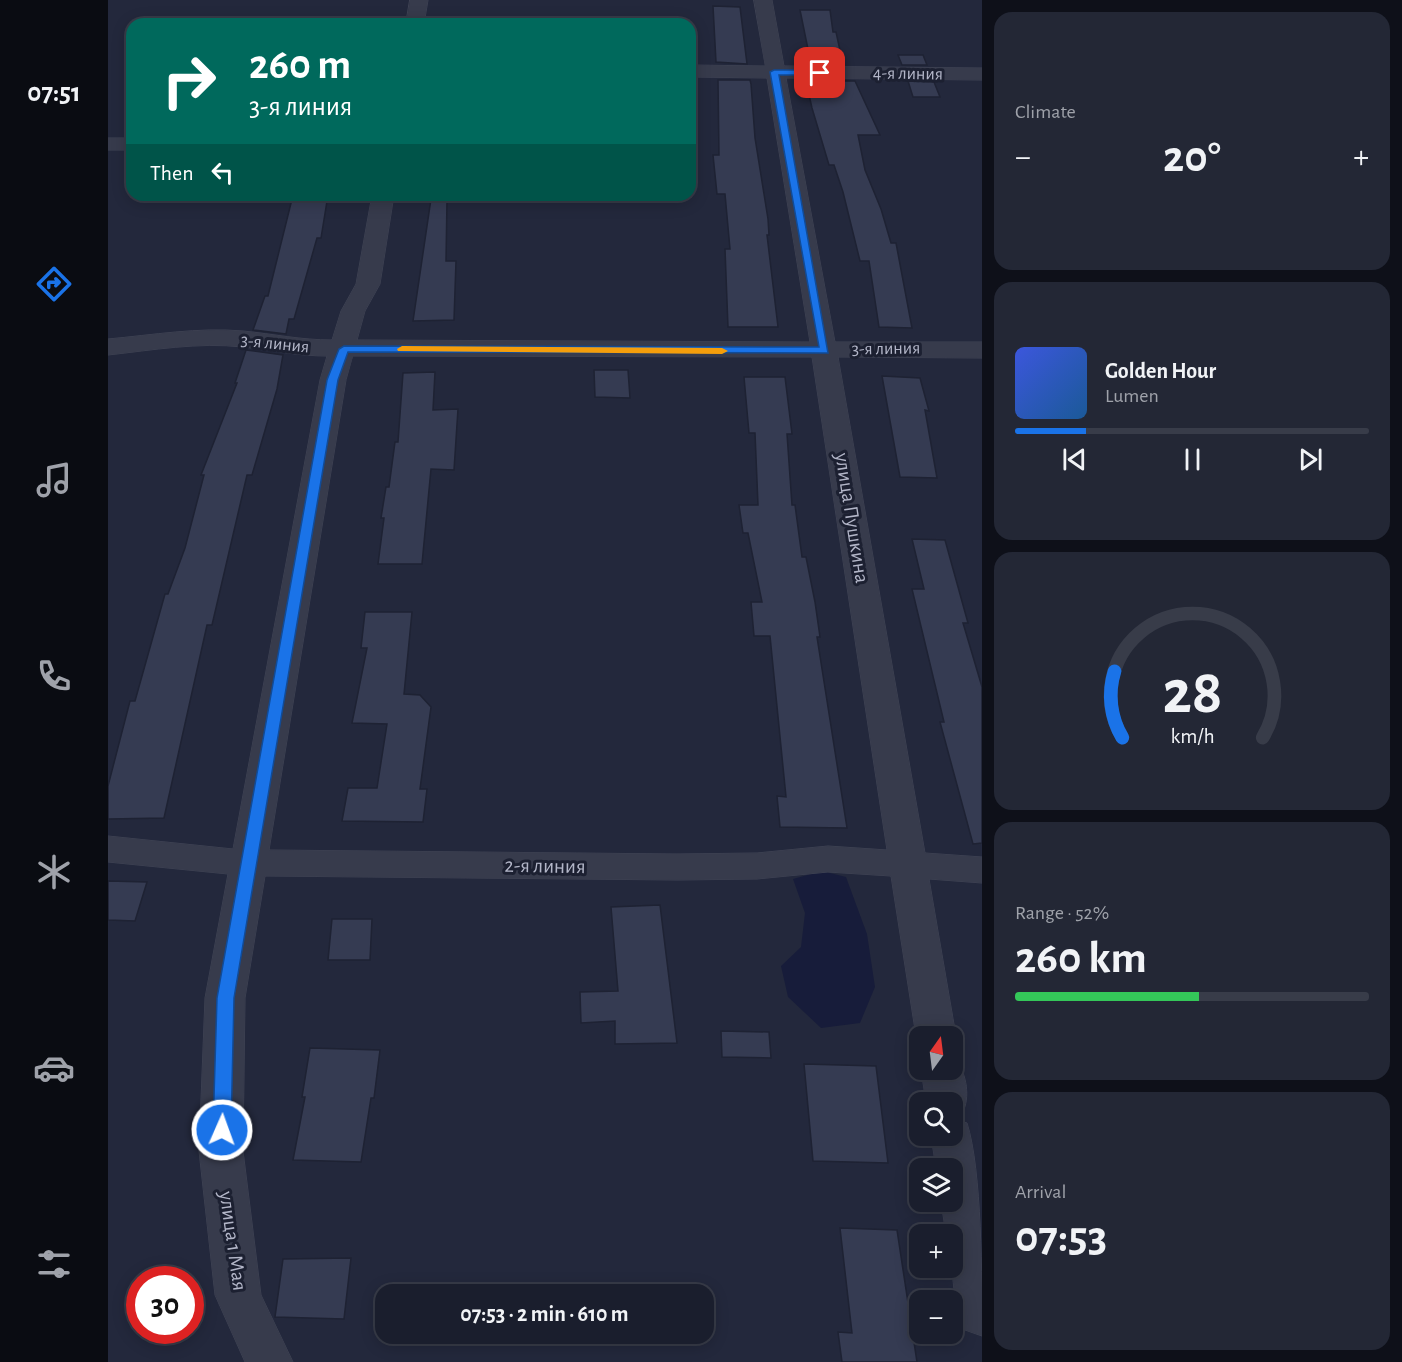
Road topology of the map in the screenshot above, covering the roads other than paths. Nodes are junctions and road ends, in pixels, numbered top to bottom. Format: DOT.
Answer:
graph roads {
  1 [pos="419,0"];
  2 [pos="763,0"];
  3 [pos="416,18"];
  4 [pos="696,71"];
  5 [pos="774,72"];
  6 [pos="982,74"];
  7 [pos="108,144"];
  8 [pos="126,144"];
  9 [pos="381,201"];
  10 [pos="108,346"];
  11 [pos="344,349"];
  12 [pos="824,350"];
  13 [pos="982,350"];
  14 [pos="108,849"];
  15 [pos="250,863"];
  16 [pos="908,864"];
  17 [pos="982,870"];
  18 [pos="934,1026"];
  19 [pos="954,1146"];
  20 [pos="982,1316"];
  21 [pos="269,1362"];
  1 -- 3 [label="street"];
  2 -- 5 [label="street, улица Пушкина"];
  4 -- 5 [label="street, 4-я линия"];
  5 -- 6 [label="street, 4-я линия"];
  5 -- 12 [label="street, улица Пушкина"];
  7 -- 8 [label="street"];
  9 -- 11 [label="street, улица 1 Мая"];
  10 -- 11 [label="street, 3-я линия"];
  11 -- 12 [label="street, 3-я линия"];
  11 -- 15 [label="street, улица 1 Мая"];
  12 -- 13 [label="street, 3-я линия"];
  12 -- 16 [label="street, улица Пушкина"];
  14 -- 15 [label="street, 2-я линия"];
  15 -- 16 [label="street, 2-я линия"];
  15 -- 21 [label="street, улица 1 Мая"];
  16 -- 17 [label="street, 2-я линия"];
  16 -- 18 [label="street, улица Пушкина"];
  19 -- 20 [label="street"];
}
